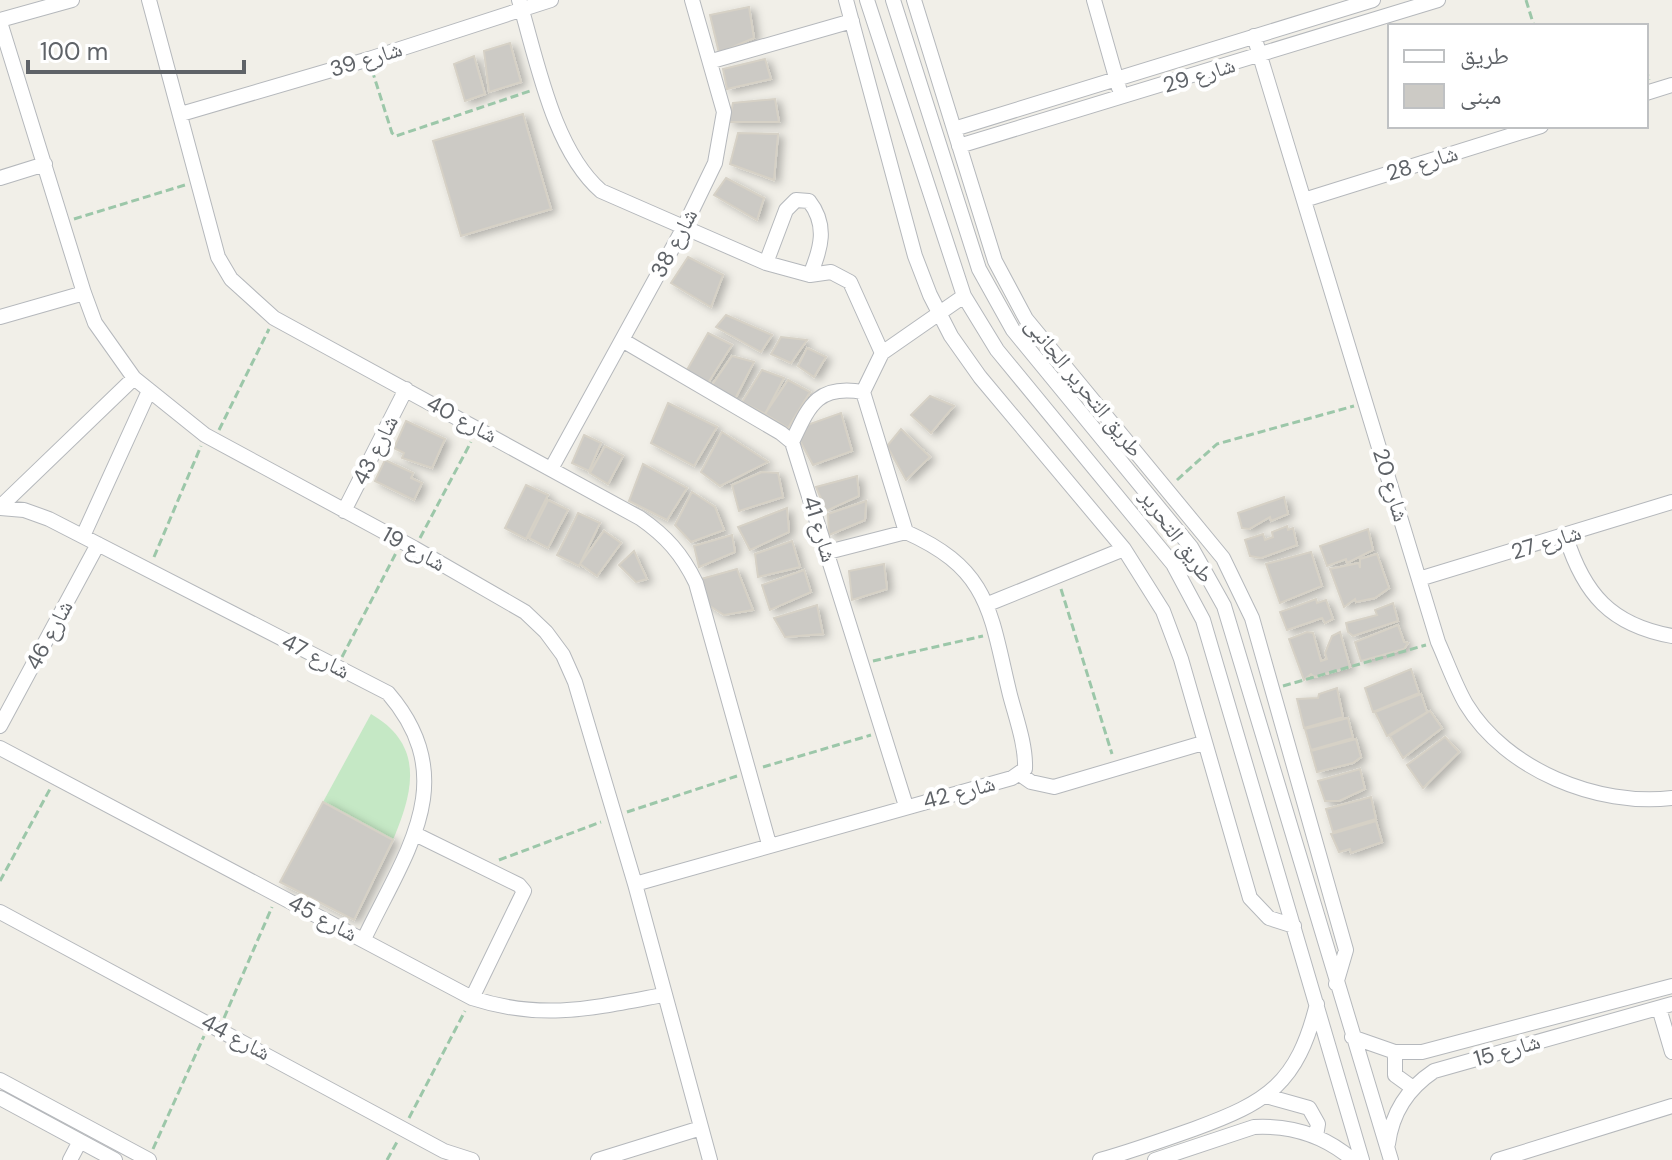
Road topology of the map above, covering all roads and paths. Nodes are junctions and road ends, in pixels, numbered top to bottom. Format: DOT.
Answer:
graph roads {
  1 [pos="72,0"];
  2 [pos="149,0"];
  3 [pos="551,0"];
  4 [pos="692,0"];
  5 [pos="846,0"];
  6 [pos="867,0"];
  7 [pos="914,0"];
  8 [pos="1094,0"];
  9 [pos="1373,0"];
  10 [pos="1438,0"];
  11 [pos="1526,0"];
  12 [pos="520,5"];
  13 [pos="896,7"];
  14 [pos="0,21"];
  15 [pos="852,21"];
  16 [pos="1533,24"];
  17 [pos="924,32"];
  18 [pos="1254,36"];
  19 [pos="1260,56"];
  20 [pos="369,59"];
  21 [pos="712,61"];
  22 [pos="1117,80"];
  23 [pos="1672,85"];
  24 [pos="545,86"];
  25 [pos="1648,92"];
  26 [pos="1123,99"];
  27 [pos="181,114"];
  28 [pos="1535,128"];
  29 [pos="954,129"];
  30 [pos="959,146"];
  31 [pos="45,164"];
  32 [pos="0,178"];
  33 [pos="198,180"];
  34 [pos="1304,200"];
  35 [pos="63,222"];
  36 [pos="684,227"];
  37 [pos="766,263"];
  38 [pos="810,275"];
  39 [pos="84,293"];
  40 [pos="964,296"];
  41 [pos="939,314"];
  42 [pos="0,317"];
  43 [pos="274,318"];
  44 [pos="1026,319"];
  45 [pos="622,340"];
  46 [pos="1026,345"];
  47 [pos="882,353"];
  48 [pos="134,378"];
  49 [pos="406,389"];
  50 [pos="149,391"];
  51 [pos="863,392"];
  52 [pos="1366,403"];
  53 [pos="479,427"];
  54 [pos="210,438"];
  55 [pos="792,442"];
  56 [pos="551,469"];
  57 [pos="1168,489"];
  58 [pos="1672,502"];
  59 [pos="0,508"];
  60 [pos="344,511"];
  61 [pos="906,532"];
  62 [pos="83,536"];
  63 [pos="1566,537"];
  64 [pos="98,544"];
  65 [pos="408,545"];
  66 [pos="1124,549"];
  67 [pos="828,552"];
  68 [pos="148,570"];
  69 [pos="1058,578"];
  70 [pos="1419,579"];
  71 [pos="988,604"];
  72 [pos="995,633"];
  73 [pos="1672,636"];
  74 [pos="1438,642"];
  75 [pos="862,664"];
  76 [pos="337,667"];
  77 [pos="1248,678"];
  78 [pos="1272,689"];
  79 [pos="0,726"];
  80 [pos="882,732"];
  81 [pos="1266,741"];
  82 [pos="1203,743"];
  83 [pos="0,748"];
  84 [pos="1243,752"];
  85 [pos="1117,769"];
  86 [pos="750,771"];
  87 [pos="1021,775"];
  88 [pos="56,779"];
  89 [pos="1282,797"];
  90 [pos="1672,798"];
  91 [pos="1257,801"];
  92 [pos="906,806"];
  93 [pos="615,816"];
  94 [pos="415,834"];
  95 [pos="769,844"];
  96 [pos="481,866"];
  97 [pos="0,881"];
  98 [pos="635,884"];
  99 [pos="278,894"];
  100 [pos="0,912"];
  101 [pos="1294,926"];
  102 [pos="364,939"];
  103 [pos="1336,984"];
  104 [pos="1672,986"];
  105 [pos="663,995"];
  106 [pos="472,998"];
  107 [pos="1317,1004"];
  108 [pos="1665,1006"];
  109 [pos="215,1026"];
  110 [pos="1352,1037"];
  111 [pos="1395,1052"];
  112 [pos="1672,1052"];
  113 [pos="0,1080"];
  114 [pos="1413,1088"];
  115 [pos="1266,1096"];
  116 [pos="0,1098"];
  117 [pos="1672,1106"];
  118 [pos="701,1128"];
  119 [pos="404,1129"];
  120 [pos="1316,1136"];
  121 [pos="80,1141"];
  122 [pos="1389,1154"];
  123 [pos="70,1160"];
  124 [pos="115,1160"];
  125 [pos="148,1160"];
  126 [pos="387,1160"];
  127 [pos="472,1160"];
  128 [pos="598,1160"];
  129 [pos="710,1160"];
  130 [pos="1100,1160"];
  131 [pos="1155,1160"];
  132 [pos="1353,1160"];
  133 [pos="1362,1160"];
  134 [pos="1498,1160"];
  1 -- 14 [label="street"];
  2 -- 27 [label="street, شارع 40"];
  3 -- 12 [label="street, شارع 39"];
  4 -- 21 [label="street, شارع 38"];
  5 -- 15 [label="street"];
  6 -- 40 [label="street, طريق التحرير"];
  7 -- 17 [label="street, طريق التحرير الجانبى"];
  8 -- 22 [label="street"];
  9 -- 18 [label="street, شارع 29"];
  10 -- 19 [label="street, شارع 29"];
  11 -- 16 [label="path"];
  12 -- 20 [label="street, شارع 39"];
  12 -- 24 [label="street"];
  13 -- 17 [label="street"];
  13 -- 46 [label="street, طريق التحرير"];
  14 -- 31 [label="street, شارع 19"];
  15 -- 21 [label="street"];
  15 -- 41 [label="street"];
  17 -- 29 [label="street, طريق التحرير الجانبى"];
  18 -- 19 [label="street, شارع 20"];
  18 -- 22 [label="street, شارع 29"];
  19 -- 26 [label="street, شارع 29"];
  19 -- 34 [label="street, شارع 20"];
  20 -- 24 [label="path"];
  20 -- 27 [label="street, شارع 39"];
  21 -- 36 [label="street, شارع 38"];
  22 -- 26 [label="street"];
  22 -- 29 [label="street, شارع 29"];
  23 -- 25 [label="street"];
  24 -- 36 [label="street"];
  26 -- 30 [label="street, شارع 29"];
  27 -- 33 [label="street, شارع 40"];
  28 -- 34 [label="street, شارع 28"];
  29 -- 30 [label="street, طريق التحرير الجانبى"];
  30 -- 44 [label="street, طريق التحرير الجانبى"];
  31 -- 32 [label="street"];
  31 -- 35 [label="street, شارع 19"];
  33 -- 35 [label="path"];
  33 -- 43 [label="street, شارع 40"];
  34 -- 52 [label="street, شارع 20"];
  35 -- 39 [label="street, شارع 19"];
  36 -- 37 [label="street"];
  36 -- 45 [label="street, شارع 38"];
  37 -- 38 [label="street"];
  37 -- 38 [label="street"];
  38 -- 47 [label="street"];
  39 -- 42 [label="street"];
  39 -- 48 [label="street, شارع 19"];
  40 -- 41 [label="street"];
  40 -- 84 [label="street, طريق التحرير"];
  41 -- 47 [label="street"];
  41 -- 66 [label="street"];
  43 -- 49 [label="street, شارع 40"];
  43 -- 54 [label="path"];
  44 -- 46 [label="street"];
  44 -- 57 [label="street, طريق التحرير الجانبى"];
  45 -- 55 [label="street"];
  45 -- 56 [label="street, شارع 38"];
  46 -- 77 [label="street, طريق التحرير"];
  47 -- 51 [label="street"];
  48 -- 50 [label="street, شارع 19"];
  48 -- 59 [label="street"];
  49 -- 53 [label="street, شارع 40"];
  49 -- 60 [label="street, شارع 43"];
  50 -- 54 [label="street, شارع 19"];
  50 -- 62 [label="street"];
  51 -- 55 [label="street"];
  51 -- 61 [label="street"];
  52 -- 57 [label="path"];
  52 -- 70 [label="street, شارع 20"];
  53 -- 56 [label="street, شارع 40"];
  53 -- 65 [label="path"];
  54 -- 60 [label="street, شارع 19"];
  54 -- 68 [label="path"];
  55 -- 67 [label="street, شارع 41"];
  56 -- 86 [label="street, شارع 40"];
  57 -- 78 [label="street, طريق التحرير الجانبى"];
  58 -- 63 [label="street, شارع 27"];
  59 -- 62 [label="street, شارع 47"];
  60 -- 65 [label="street, شارع 19"];
  61 -- 67 [label="street"];
  61 -- 71 [label="street, شارع 42"];
  62 -- 64 [label="street, شارع 47"];
  63 -- 70 [label="street, شارع 27"];
  63 -- 73 [label="street"];
  64 -- 68 [label="street, شارع 47"];
  64 -- 79 [label="street, شارع 46"];
  65 -- 76 [label="path"];
  65 -- 93 [label="street, شارع 19"];
  66 -- 69 [label="street"];
  66 -- 82 [label="street"];
  67 -- 75 [label="street, شارع 41"];
  68 -- 76 [label="street, شارع 47"];
  69 -- 71 [label="street"];
  69 -- 85 [label="path"];
  70 -- 74 [label="street, شارع 20"];
  71 -- 72 [label="street, شارع 42"];
  72 -- 75 [label="path"];
  72 -- 87 [label="street, شارع 42"];
  74 -- 78 [label="path"];
  74 -- 90 [label="street, شارع 20"];
  75 -- 80 [label="street, شارع 41"];
  76 -- 94 [label="street, شارع 47"];
  77 -- 78 [label="street"];
  77 -- 81 [label="street, طريق التحرير"];
  78 -- 103 [label="street, طريق التحرير الجانبى"];
  80 -- 86 [label="path"];
  80 -- 92 [label="street, شارع 41"];
  81 -- 84 [label="street"];
  81 -- 89 [label="street, طريق التحرير"];
  82 -- 85 [label="street"];
  82 -- 101 [label="street"];
  83 -- 88 [label="street, شارع 45"];
  84 -- 91 [label="street, طريق التحرير"];
  85 -- 87 [label="street"];
  86 -- 93 [label="path"];
  86 -- 95 [label="street, شارع 40"];
  87 -- 92 [label="street, شارع 42"];
  88 -- 97 [label="path"];
  88 -- 99 [label="street, شارع 45"];
  89 -- 91 [label="street"];
  89 -- 103 [label="street, طريق التحرير"];
  91 -- 101 [label="street, طريق التحرير"];
  92 -- 95 [label="street, شارع 42"];
  93 -- 96 [label="path"];
  93 -- 98 [label="street, شارع 19"];
  94 -- 96 [label="street"];
  94 -- 102 [label="street, شارع 47"];
  95 -- 98 [label="street, شارع 42"];
  96 -- 106 [label="street"];
  98 -- 105 [label="street, شارع 19"];
  99 -- 102 [label="street, شارع 45"];
  99 -- 109 [label="path"];
  100 -- 109 [label="street, شارع 44"];
  101 -- 107 [label="street, طريق التحرير"];
  102 -- 106 [label="street, شارع 45"];
  103 -- 110 [label="street, طريق التحرير"];
  104 -- 111 [label="street, شارع 15"];
  105 -- 106 [label="street, شارع 45"];
  105 -- 118 [label="street, شارع 19"];
  106 -- 119 [label="path"];
  107 -- 115 [label="street"];
  107 -- 133 [label="street, طريق التحرير"];
  108 -- 112 [label="street"];
  108 -- 114 [label="street, شارع 15"];
  109 -- 119 [label="street, شارع 44"];
  109 -- 125 [label="path"];
  110 -- 111 [label="street, شارع 15"];
  110 -- 122 [label="street, طريق التحرير"];
  111 -- 114 [label="street"];
  113 -- 125 [label="street"];
  114 -- 122 [label="street, شارع 15"];
  115 -- 120 [label="street"];
  115 -- 130 [label="street"];
  116 -- 121 [label="street"];
  117 -- 134 [label="street"];
  118 -- 128 [label="street"];
  118 -- 129 [label="street, شارع 19"];
  119 -- 126 [label="path"];
  119 -- 127 [label="street, شارع 44"];
  120 -- 131 [label="street"];
  120 -- 132 [label="street"];
  121 -- 123 [label="street"];
  121 -- 124 [label="street"];
}
